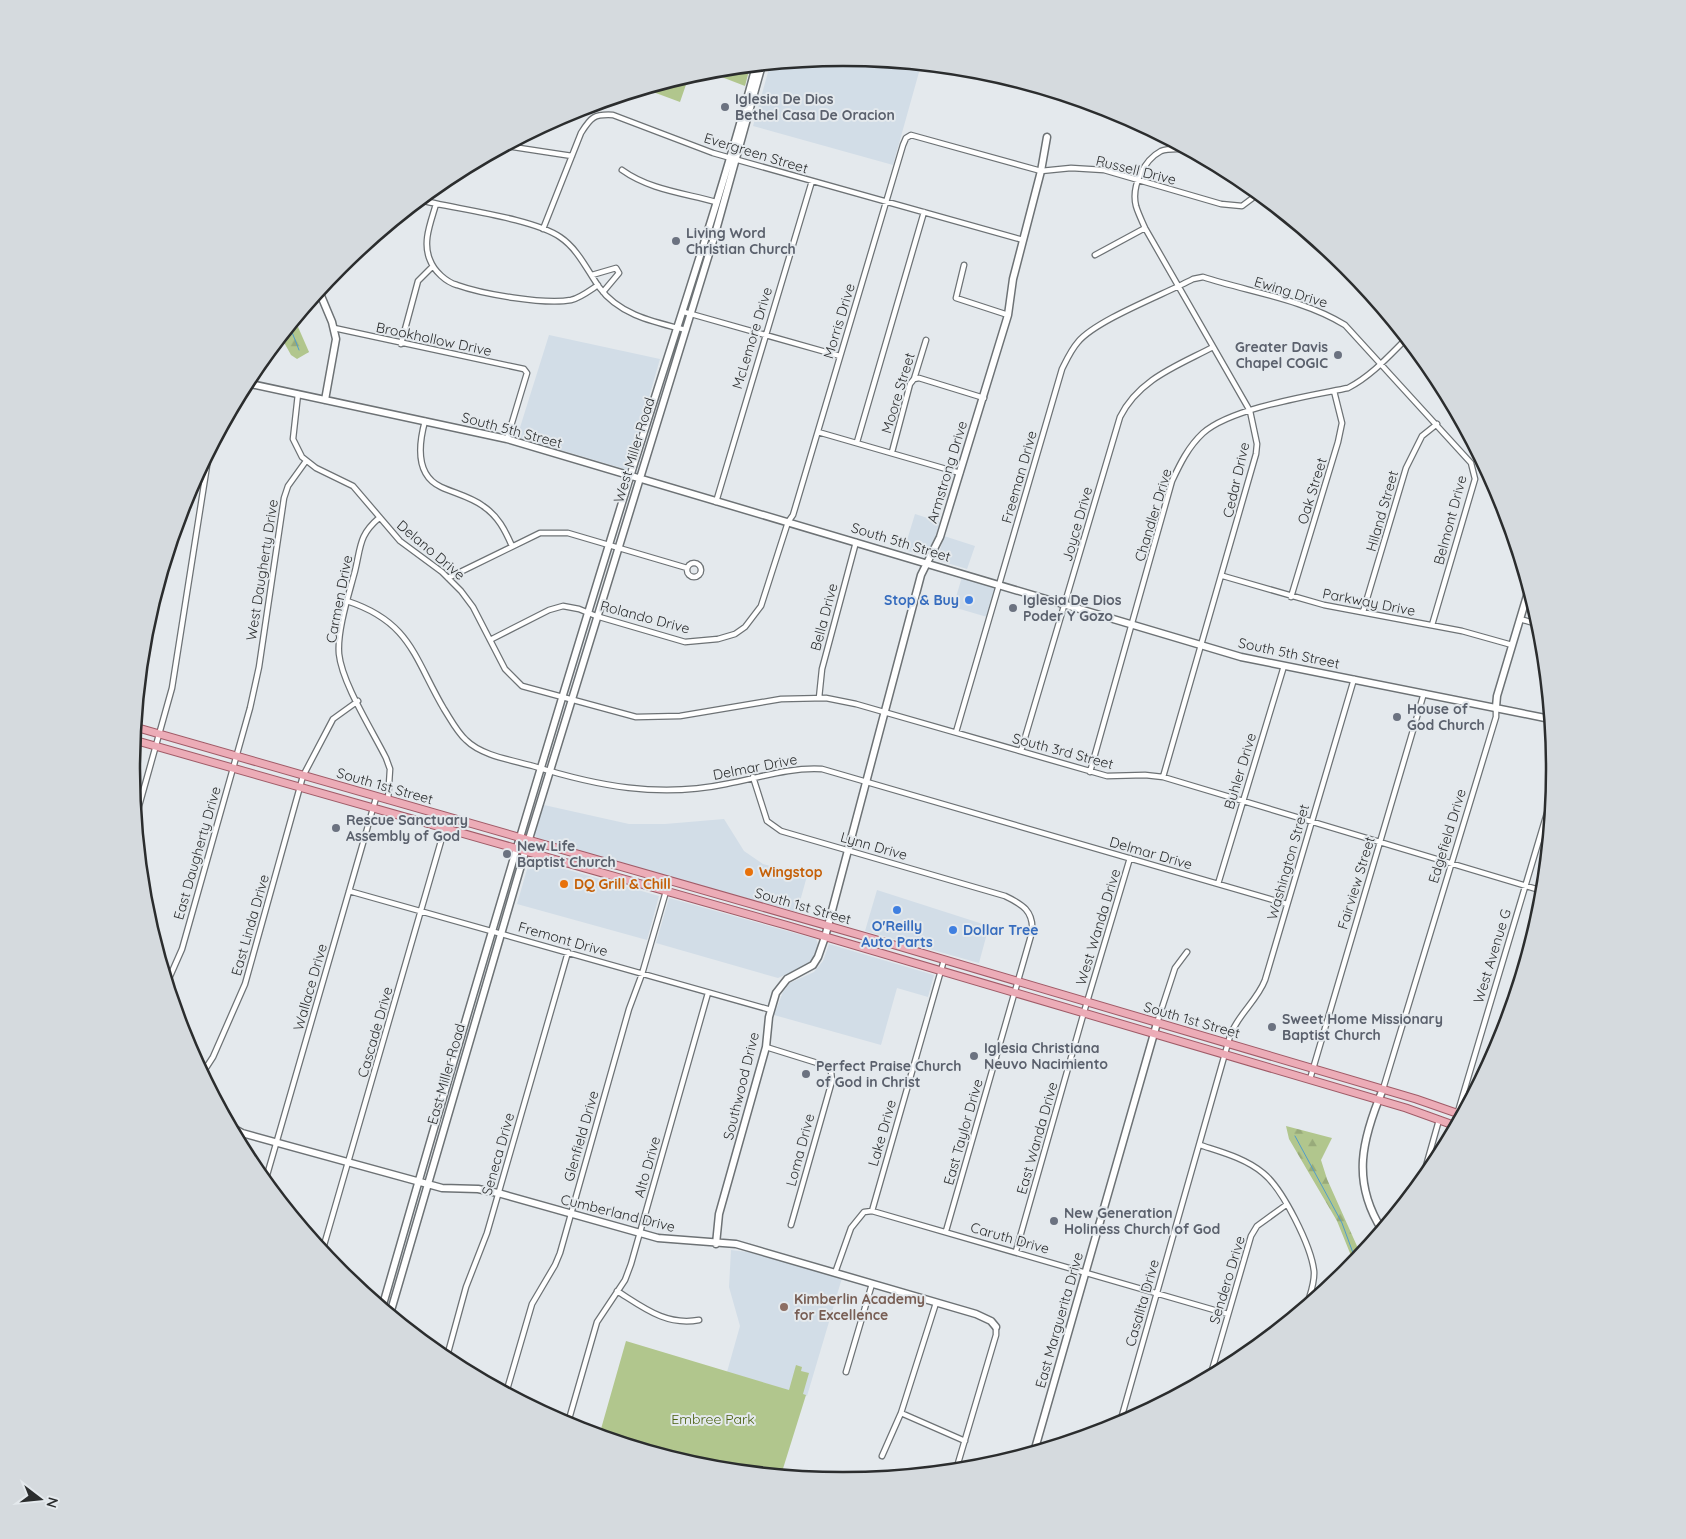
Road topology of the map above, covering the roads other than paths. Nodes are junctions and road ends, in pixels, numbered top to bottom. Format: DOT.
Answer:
graph roads {
  1 [pos="761,71"];
  2 [pos="754,72"];
  3 [pos="1047,136"];
  4 [pos="917,137"];
  5 [pos="516,147"];
  6 [pos="1176,150"];
  7 [pos="572,156"];
  8 [pos="730,157"];
  9 [pos="737,159"];
  10 [pos="622,170"];
  11 [pos="1041,171"];
  12 [pos="1139,180"];
  13 [pos="812,181"];
  14 [pos="1253,199"];
  15 [pos="429,202"];
  16 [pos="716,202"];
  17 [pos="886,202"];
  18 [pos="436,204"];
  19 [pos="924,212"];
  20 [pos="1145,228"];
  21 [pos="543,229"];
  22 [pos="1023,240"];
  23 [pos="1095,254"];
  24 [pos="964,265"];
  25 [pos="433,266"];
  26 [pos="592,275"];
  27 [pos="598,285"];
  28 [pos="1179,286"];
  29 [pos="603,292"];
  30 [pos="322,298"];
  31 [pos="684,312"];
  32 [pos="691,314"];
  33 [pos="1008,315"];
  34 [pos="334,328"];
  35 [pos="678,328"];
  36 [pos="686,330"];
  37 [pos="765,335"];
  38 [pos="926,340"];
  39 [pos="1402,343"];
  40 [pos="401,344"];
  41 [pos="1213,347"];
  42 [pos="840,356"];
  43 [pos="1381,364"];
  44 [pos="914,379"];
  45 [pos="254,386"];
  46 [pos="1334,391"];
  47 [pos="298,394"];
  48 [pos="984,398"];
  49 [pos="325,400"];
  50 [pos="1250,411"];
  51 [pos="425,421"];
  52 [pos="1437,424"];
  53 [pos="818,432"];
  54 [pos="507,439"];
  55 [pos="857,442"];
  56 [pos="892,452"];
  57 [pos="306,461"];
  58 [pos="206,471"];
  59 [pos="960,473"];
  60 [pos="630,477"];
  61 [pos="638,479"];
  62 [pos="716,502"];
  63 [pos="379,518"];
  64 [pos="788,522"];
  65 [pos="856,542"];
  66 [pos="512,546"];
  67 [pos="609,546"];
  68 [pos="617,548"];
  69 [pos="927,563"];
  70 [pos="687,568"];
  71 [pos="1223,576"];
  72 [pos="448,578"];
  73 [pos="999,585"];
  74 [pos="1291,597"];
  75 [pos="348,601"];
  76 [pos="1525,601"];
  77 [pos="1065,605"];
  78 [pos="1363,612"];
  79 [pos="589,613"];
  80 [pos="596,616"];
  81 [pos="1520,619"];
  82 [pos="1531,622"];
  83 [pos="1132,624"];
  84 [pos="1432,625"];
  85 [pos="490,640"];
  86 [pos="1512,645"];
  87 [pos="1203,646"];
  88 [pos="1284,666"];
  89 [pos="1354,679"];
  90 [pos="1424,693"];
  91 [pos="563,698"];
  92 [pos="820,698"];
  93 [pos="358,701"];
  94 [pos="571,701"];
  95 [pos="1496,707"];
  96 [pos="884,712"];
  97 [pos="1544,718"];
  98 [pos="141,729"];
  99 [pos="956,732"];
  100 [pos="159,734"];
  101 [pos="141,742"];
  102 [pos="156,746"];
  103 [pos="1021,751"];
  104 [pos="236,757"];
  105 [pos="233,768"];
  106 [pos="541,769"];
  107 [pos="549,771"];
  108 [pos="1090,772"];
  109 [pos="303,776"];
  110 [pos="753,777"];
  111 [pos="1163,777"];
  112 [pos="866,781"];
  113 [pos="301,788"];
  114 [pos="141,797"];
  115 [pos="376,798"];
  116 [pos="388,801"];
  117 [pos="1242,801"];
  118 [pos="372,809"];
  119 [pos="448,817"];
  120 [pos="1311,822"];
  121 [pos="1544,822"];
  122 [pos="444,830"];
  123 [pos="520,838"];
  124 [pos="528,841"];
  125 [pos="1380,842"];
  126 [pos="517,850"];
  127 [pos="848,850"];
  128 [pos="525,852"];
  129 [pos="589,858"];
  130 [pos="1130,858"];
  131 [pos="1452,864"];
  132 [pos="585,869"];
  133 [pos="669,881"];
  134 [pos="1218,884"];
  135 [pos="1525,885"];
  136 [pos="1536,889"];
  137 [pos="349,891"];
  138 [pos="666,892"];
  139 [pos="749,903"];
  140 [pos="1020,903"];
  141 [pos="1287,904"];
  142 [pos="421,912"];
  143 [pos="746,914"];
  144 [pos="828,926"];
  145 [pos="492,930"];
  146 [pos="501,932"];
  147 [pos="825,937"];
  148 [pos="568,952"];
  149 [pos="1187,952"];
  150 [pos="944,960"];
  151 [pos="940,971"];
  152 [pos="642,974"];
  153 [pos="171,975"];
  154 [pos="1018,981"];
  155 [pos="1014,992"];
  156 [pos="708,993"];
  157 [pos="1087,1002"];
  158 [pos="770,1010"];
  159 [pos="1084,1012"];
  160 [pos="1158,1023"];
  161 [pos="1154,1034"];
  162 [pos="1228,1043"];
  163 [pos="766,1046"];
  164 [pos="1225,1054"];
  165 [pos="455,1056"];
  166 [pos="463,1059"];
  167 [pos="206,1068"];
  168 [pos="1312,1069"];
  169 [pos="1310,1079"];
  170 [pos="1383,1089"];
  171 [pos="1378,1100"];
  172 [pos="1463,1101"];
  173 [pos="1456,1114"];
  174 [pos="1439,1120"];
  175 [pos="1450,1124"];
  176 [pos="239,1130"];
  177 [pos="276,1142"];
  178 [pos="1200,1145"];
  179 [pos="1427,1161"];
  180 [pos="348,1163"];
  181 [pos="267,1173"];
  182 [pos="418,1182"];
  183 [pos="427,1184"];
  184 [pos="498,1193"];
  185 [pos="1286,1205"];
  186 [pos="872,1210"];
  187 [pos="571,1214"];
  188 [pos="1379,1224"];
  189 [pos="791,1225"];
  190 [pos="946,1232"];
  191 [pos="640,1234"];
  192 [pos="324,1244"];
  193 [pos="716,1244"];
  194 [pos="1016,1251"];
  195 [pos="1086,1272"];
  196 [pos="835,1273"];
  197 [pos="872,1284"];
  198 [pos="618,1291"];
  199 [pos="1157,1291"];
  200 [pos="1310,1295"];
  201 [pos="384,1302"];
  202 [pos="936,1303"];
  203 [pos="392,1308"];
  204 [pos="1228,1314"];
  205 [pos="700,1320"];
  206 [pos="996,1327"];
  207 [pos="448,1351"];
  208 [pos="1213,1368"];
  209 [pos="846,1372"];
  210 [pos="508,1388"];
  211 [pos="901,1413"];
  212 [pos="1122,1414"];
  213 [pos="570,1417"];
  214 [pos="965,1441"];
  215 [pos="1036,1446"];
  216 [pos="882,1456"];
  217 [pos="958,1463"];
  1 -- 9 [label="street, West Miller Road"];
  2 -- 8 [label="street, West Miller Road"];
  3 -- 11 [label="street, Armstrong Drive"];
  4 -- 11 [label="street, Russell Drive"];
  4 -- 17 [label="street, Morris Drive"];
  5 -- 7 [label="street"];
  6 -- 12 [label="street, Cedar Drive"];
  7 -- 8 [label="street, Evergreen Street"];
  7 -- 21 [label="street, Evergreen Street"];
  8 -- 9 [label="street, Evergreen Street"];
  8 -- 16 [label="street, West Miller Road"];
  9 -- 13 [label="street, Evergreen Street"];
  9 -- 32 [label="street, West Miller Road"];
  10 -- 16 [label="street"];
  11 -- 12 [label="street, Russell Drive"];
  11 -- 22 [label="street, Armstrong Drive"];
  12 -- 14 [label="street, Russell Drive"];
  12 -- 20 [label="street, Cedar Drive"];
  13 -- 17 [label="street, Evergreen Street"];
  13 -- 37 [label="street, McLemore Drive"];
  15 -- 18 [label="street"];
  16 -- 31 [label="street, West Miller Road"];
  17 -- 19 [label="street, Evergreen Street"];
  17 -- 42 [label="street, Morris Drive"];
  18 -- 21 [label="street"];
  18 -- 25 [label="street"];
  19 -- 22 [label="street, Evergreen Street"];
  19 -- 55 [label="street"];
  20 -- 23 [label="street"];
  20 -- 28 [label="street, Cedar Drive"];
  21 -- 26 [label="street"];
  22 -- 33 [label="street, Armstrong Drive"];
  24 -- 33 [label="street"];
  25 -- 27 [label="street"];
  25 -- 40 [label="street"];
  26 -- 27 [label="street"];
  26 -- 29 [label="street"];
  27 -- 29 [label="street"];
  28 -- 41 [label="street, Cedar Drive"];
  28 -- 43 [label="street, Ewing Drive"];
  28 -- 73 [label="street, Freeman Drive"];
  29 -- 35 [label="street"];
  30 -- 34 [label="street"];
  31 -- 32 [label="street"];
  31 -- 35 [label="street, West Miller Road"];
  32 -- 36 [label="street, West Miller Road"];
  32 -- 37 [label="street"];
  33 -- 48 [label="street, Armstrong Drive"];
  34 -- 40 [label="street, Brookhollow Drive"];
  34 -- 49 [label="street"];
  35 -- 36 [label="street"];
  35 -- 60 [label="street, West Miller Road"];
  36 -- 61 [label="street, West Miller Road"];
  37 -- 42 [label="street"];
  37 -- 62 [label="street, McLemore Drive"];
  38 -- 44 [label="street, Moore Street"];
  39 -- 43 [label="street, Chandler Drive"];
  40 -- 54 [label="street, Brookhollow Drive"];
  41 -- 50 [label="street, Cedar Drive"];
  41 -- 77 [label="street, Joyce Drive"];
  42 -- 53 [label="street, Morris Drive"];
  43 -- 46 [label="street, Chandler Drive"];
  43 -- 52 [label="street, Belmont Drive"];
  44 -- 48 [label="street"];
  44 -- 56 [label="street, Moore Street"];
  45 -- 47 [label="street, South 5th Street"];
  46 -- 50 [label="street, Chandler Drive"];
  46 -- 74 [label="street, Oak Street"];
  47 -- 49 [label="street, South 5th Street"];
  47 -- 57 [label="street"];
  48 -- 59 [label="street, Armstrong Drive"];
  49 -- 51 [label="street, South 5th Street"];
  50 -- 71 [label="street, Cedar Drive"];
  50 -- 83 [label="street, Chandler Drive"];
  51 -- 54 [label="street, South 5th Street"];
  51 -- 66 [label="street"];
  52 -- 78 [label="street, Hiland Street"];
  52 -- 84 [label="street, Belmont Drive"];
  53 -- 55 [label="street"];
  53 -- 64 [label="street, Morris Drive"];
  54 -- 60 [label="street, South 5th Street"];
  55 -- 56 [label="street"];
  56 -- 59 [label="street"];
  57 -- 63 [label="street, Delano Drive"];
  57 -- 104 [label="street, West Daugherty Drive"];
  58 -- 100 [label="street"];
  59 -- 69 [label="street, Armstrong Drive"];
  60 -- 61 [label="street, South 5th Street"];
  60 -- 67 [label="street, West Miller Road"];
  61 -- 62 [label="street, South 5th Street"];
  61 -- 68 [label="street, West Miller Road"];
  62 -- 64 [label="street, South 5th Street"];
  63 -- 72 [label="street, Delano Drive"];
  63 -- 75 [label="street, Carmen Drive"];
  64 -- 65 [label="street, South 5th Street"];
  64 -- 80 [label="street, Rolando Drive"];
  65 -- 69 [label="street, South 5th Street"];
  65 -- 92 [label="street, Bella Drive"];
  66 -- 67 [label="street"];
  66 -- 72 [label="street"];
  67 -- 68 [label="street"];
  67 -- 79 [label="street, West Miller Road"];
  68 -- 70 [label="street"];
  68 -- 80 [label="street, West Miller Road"];
  69 -- 73 [label="street, South 5th Street"];
  69 -- 96 [label="street, Armstrong Drive"];
  71 -- 74 [label="street, Parkway Drive"];
  71 -- 87 [label="street, Cedar Drive"];
  72 -- 85 [label="street, Delano Drive"];
  73 -- 77 [label="street, South 5th Street"];
  73 -- 99 [label="street, Freeman Drive"];
  74 -- 78 [label="street, Parkway Drive"];
  75 -- 93 [label="street, Carmen Drive"];
  75 -- 106 [label="street, Delmar Drive"];
  76 -- 81 [label="street, Edgefield Drive"];
  77 -- 83 [label="street, South 5th Street"];
  77 -- 103 [label="street, Joyce Drive"];
  78 -- 84 [label="street, Parkway Drive"];
  79 -- 80 [label="street, Rolando Drive"];
  79 -- 85 [label="street, Rolando Drive"];
  79 -- 91 [label="street, West Miller Road"];
  80 -- 94 [label="street, West Miller Road"];
  81 -- 82 [label="street"];
  81 -- 86 [label="street, Edgefield Drive"];
  83 -- 87 [label="street, South 5th Street"];
  83 -- 108 [label="street, Chandler Drive"];
  84 -- 86 [label="street, Parkway Drive"];
  85 -- 91 [label="street, Delano Drive"];
  86 -- 95 [label="street, Edgefield Drive"];
  87 -- 88 [label="street, South 5th Street"];
  87 -- 111 [label="street, Cedar Drive"];
  88 -- 89 [label="street, South 5th Street"];
  88 -- 117 [label="street, Buhler Drive"];
  89 -- 90 [label="street, South 5th Street"];
  89 -- 120 [label="street, Washington Street"];
  90 -- 95 [label="street, South 5th Street"];
  90 -- 125 [label="street, Fairview Street"];
  91 -- 94 [label="street, Delano Drive"];
  91 -- 106 [label="street, West Miller Road"];
  92 -- 94 [label="street, South 3rd Street"];
  92 -- 96 [label="street, South 3rd Street"];
  93 -- 109 [label="street, East Linda Drive"];
  93 -- 116 [label="street, Carmen Drive"];
  94 -- 107 [label="street, West Miller Road"];
  95 -- 97 [label="street, South 5th Street"];
  95 -- 131 [label="street, Edgefield Drive"];
  96 -- 99 [label="street, South 3rd Street"];
  96 -- 112 [label="street, Armstrong Drive"];
  98 -- 100 [label="main road, South 1st Street"];
  99 -- 103 [label="street, South 3rd Street"];
  100 -- 102 [label="street"];
  100 -- 104 [label="main road, South 1st Street"];
  101 -- 102 [label="main road, South 1st Street"];
  102 -- 105 [label="main road, South 1st Street"];
  102 -- 114 [label="street"];
  103 -- 108 [label="street, South 3rd Street"];
  104 -- 105 [label="street, East Daugherty Drive"];
  104 -- 109 [label="main road, South 1st Street"];
  105 -- 113 [label="main road, South 1st Street"];
  105 -- 153 [label="street, East Daugherty Drive"];
  106 -- 107 [label="street, Delmar Drive"];
  106 -- 123 [label="street, West Miller Road"];
  107 -- 110 [label="street, Delmar Drive"];
  107 -- 124 [label="street, West Miller Road"];
  108 -- 111 [label="street, South 3rd Street"];
  109 -- 113 [label="street, East Linda Drive"];
  109 -- 115 [label="main road, South 1st Street"];
  110 -- 112 [label="street, Delmar Drive"];
  110 -- 127 [label="street, Lynn Drive"];
  111 -- 117 [label="street, South 3rd Street"];
  112 -- 127 [label="street, Armstrong Drive"];
  112 -- 130 [label="street, Delmar Drive"];
  113 -- 118 [label="main road, South 1st Street"];
  113 -- 167 [label="street, East Linda Drive"];
  115 -- 116 [label="main road, South 1st Street"];
  115 -- 118 [label="street, Wallace Drive"];
  116 -- 119 [label="main road, South 1st Street"];
  117 -- 120 [label="street, South 3rd Street"];
  117 -- 134 [label="street, Buhler Drive"];
  118 -- 122 [label="main road, South 1st Street"];
  118 -- 137 [label="street, Wallace Drive"];
  119 -- 122 [label="street, Cascade Drive"];
  119 -- 123 [label="main road, South 1st Street"];
  120 -- 125 [label="street, South 3rd Street"];
  120 -- 141 [label="street, Washington Street"];
  121 -- 135 [label="street, West Avenue G"];
  122 -- 126 [label="main road, South 1st Street"];
  122 -- 142 [label="street, Cascade Drive"];
  123 -- 124 [label="main road, South 1st Street"];
  123 -- 126 [label="street, East Miller Road"];
  124 -- 128 [label="street, East Miller Road"];
  124 -- 129 [label="main road, South 1st Street"];
  125 -- 131 [label="street, South 3rd Street"];
  125 -- 168 [label="street, Fairview Street"];
  126 -- 128 [label="main road, South 1st Street"];
  126 -- 145 [label="street, East Miller Road"];
  127 -- 140 [label="street, Lynn Drive"];
  127 -- 144 [label="street, Armstrong Drive"];
  128 -- 132 [label="main road, South 1st Street"];
  128 -- 146 [label="street, East Miller Road"];
  129 -- 132 [label="main road"];
  129 -- 133 [label="main road, South 1st Street"];
  130 -- 134 [label="street, Delmar Drive"];
  130 -- 157 [label="street, West Wanda Drive"];
  131 -- 135 [label="street, South 3rd Street"];
  131 -- 170 [label="street, Edgefield Drive"];
  132 -- 138 [label="main road, South 1st Street"];
  133 -- 138 [label="street, Glenfield Drive"];
  133 -- 139 [label="main road, South 1st Street"];
  134 -- 141 [label="street, Delmar Drive"];
  135 -- 136 [label="street, South 3rd Street"];
  135 -- 172 [label="street, West Avenue G"];
  137 -- 142 [label="street, Fremont Drive"];
  137 -- 177 [label="street, Wallace Drive"];
  138 -- 143 [label="main road, South 1st Street"];
  138 -- 152 [label="street, Glenfield Drive"];
  139 -- 143 [label="main road"];
  139 -- 144 [label="main road, South 1st Street"];
  140 -- 154 [label="street, East Taylor Drive"];
  141 -- 162 [label="street, Washington Street"];
  142 -- 145 [label="street, Fremont Drive"];
  142 -- 180 [label="street, Cascade Drive"];
  143 -- 147 [label="main road, South 1st Street"];
  144 -- 147 [label="street, Southwood Drive"];
  144 -- 150 [label="main road, South 1st Street"];
  145 -- 146 [label="street, Fremont Drive"];
  145 -- 165 [label="street, East Miller Road"];
  146 -- 148 [label="street, Fremont Drive"];
  146 -- 166 [label="street, East Miller Road"];
  147 -- 151 [label="main road, South 1st Street"];
  147 -- 158 [label="street, Southwood Drive"];
  148 -- 152 [label="street, Fremont Drive"];
  148 -- 184 [label="street, Seneca Drive"];
  149 -- 160 [label="street"];
  150 -- 151 [label="street, Lake Drive"];
  150 -- 154 [label="main road, South 1st Street"];
  151 -- 155 [label="main road, South 1st Street"];
  151 -- 186 [label="street, Lake Drive"];
  152 -- 156 [label="street, Fremont Drive"];
  152 -- 187 [label="street, Glenfield Drive"];
  154 -- 155 [label="street, East Taylor Drive"];
  154 -- 157 [label="main road, South 1st Street"];
  155 -- 159 [label="main road, South 1st Street"];
  155 -- 190 [label="street, East Taylor Drive"];
  156 -- 158 [label="street, Fremont Drive"];
  156 -- 191 [label="street, Alto Drive"];
  157 -- 159 [label="street, East Wanda Drive"];
  157 -- 160 [label="main road, South 1st Street"];
  158 -- 163 [label="street, Southwood Drive"];
  159 -- 161 [label="main road, South 1st Street"];
  159 -- 194 [label="street, East Wanda Drive"];
  160 -- 161 [label="street, East Marguerita Drive"];
  160 -- 162 [label="main road, South 1st Street"];
  161 -- 164 [label="main road, South 1st Street"];
  161 -- 195 [label="street, East Marguerita Drive"];
  162 -- 164 [label="street, Casalita Drive"];
  162 -- 168 [label="main road, South 1st Street"];
  163 -- 189 [label="street, Loma Drive"];
  163 -- 193 [label="street, Southwood Drive"];
  164 -- 169 [label="main road, South 1st Street"];
  164 -- 178 [label="street, Casalita Drive"];
  165 -- 166 [label="street"];
  165 -- 182 [label="street, East Miller Road"];
  166 -- 183 [label="street, East Miller Road"];
  168 -- 169 [label="street, Fairview Street"];
  168 -- 170 [label="main road, South 1st Street"];
  169 -- 171 [label="main road, South 1st Street"];
  170 -- 171 [label="street"];
  170 -- 173 [label="main road, South 1st Street"];
  171 -- 174 [label="main road, South 1st Street"];
  171 -- 188 [label="street"];
  174 -- 175 [label="main road, South 1st Street"];
  174 -- 179 [label="street"];
  176 -- 177 [label="street, Cumberland Drive"];
  177 -- 180 [label="street, Cumberland Drive"];
  177 -- 181 [label="street, Wallace Drive"];
  178 -- 185 [label="street"];
  178 -- 199 [label="street, Casalita Drive"];
  180 -- 182 [label="street, Cumberland Drive"];
  180 -- 192 [label="street, Cascade Drive"];
  182 -- 183 [label="street, Cumberland Drive"];
  182 -- 201 [label="street, East Miller Road"];
  183 -- 184 [label="street, Cumberland Drive"];
  183 -- 203 [label="street, East Miller Road"];
  184 -- 187 [label="street, Cumberland Drive"];
  184 -- 207 [label="street, Seneca Drive"];
  185 -- 200 [label="street"];
  185 -- 204 [label="street, Sendero Drive"];
  186 -- 190 [label="street, Caruth Drive"];
  186 -- 196 [label="street"];
  187 -- 191 [label="street, Cumberland Drive"];
  187 -- 210 [label="street, Glenfield Drive"];
  190 -- 194 [label="street, Caruth Drive"];
  191 -- 193 [label="street, Cumberland Drive"];
  191 -- 198 [label="street, Alto Drive"];
  193 -- 196 [label="street, Cumberland Drive"];
  194 -- 195 [label="street, Caruth Drive"];
  195 -- 199 [label="street, Caruth Drive"];
  195 -- 215 [label="street, East Marguerita Drive"];
  196 -- 197 [label="street, Cumberland Drive"];
  197 -- 202 [label="street, Cumberland Drive"];
  197 -- 209 [label="street"];
  198 -- 205 [label="street"];
  198 -- 213 [label="street, Alto Drive"];
  199 -- 204 [label="street, Caruth Drive"];
  199 -- 212 [label="street, Casalita Drive"];
  202 -- 206 [label="street, Cumberland Drive"];
  202 -- 211 [label="street"];
  204 -- 208 [label="street, Sendero Drive"];
  206 -- 214 [label="street"];
  211 -- 214 [label="street"];
  211 -- 216 [label="street"];
  214 -- 217 [label="street"];
}
